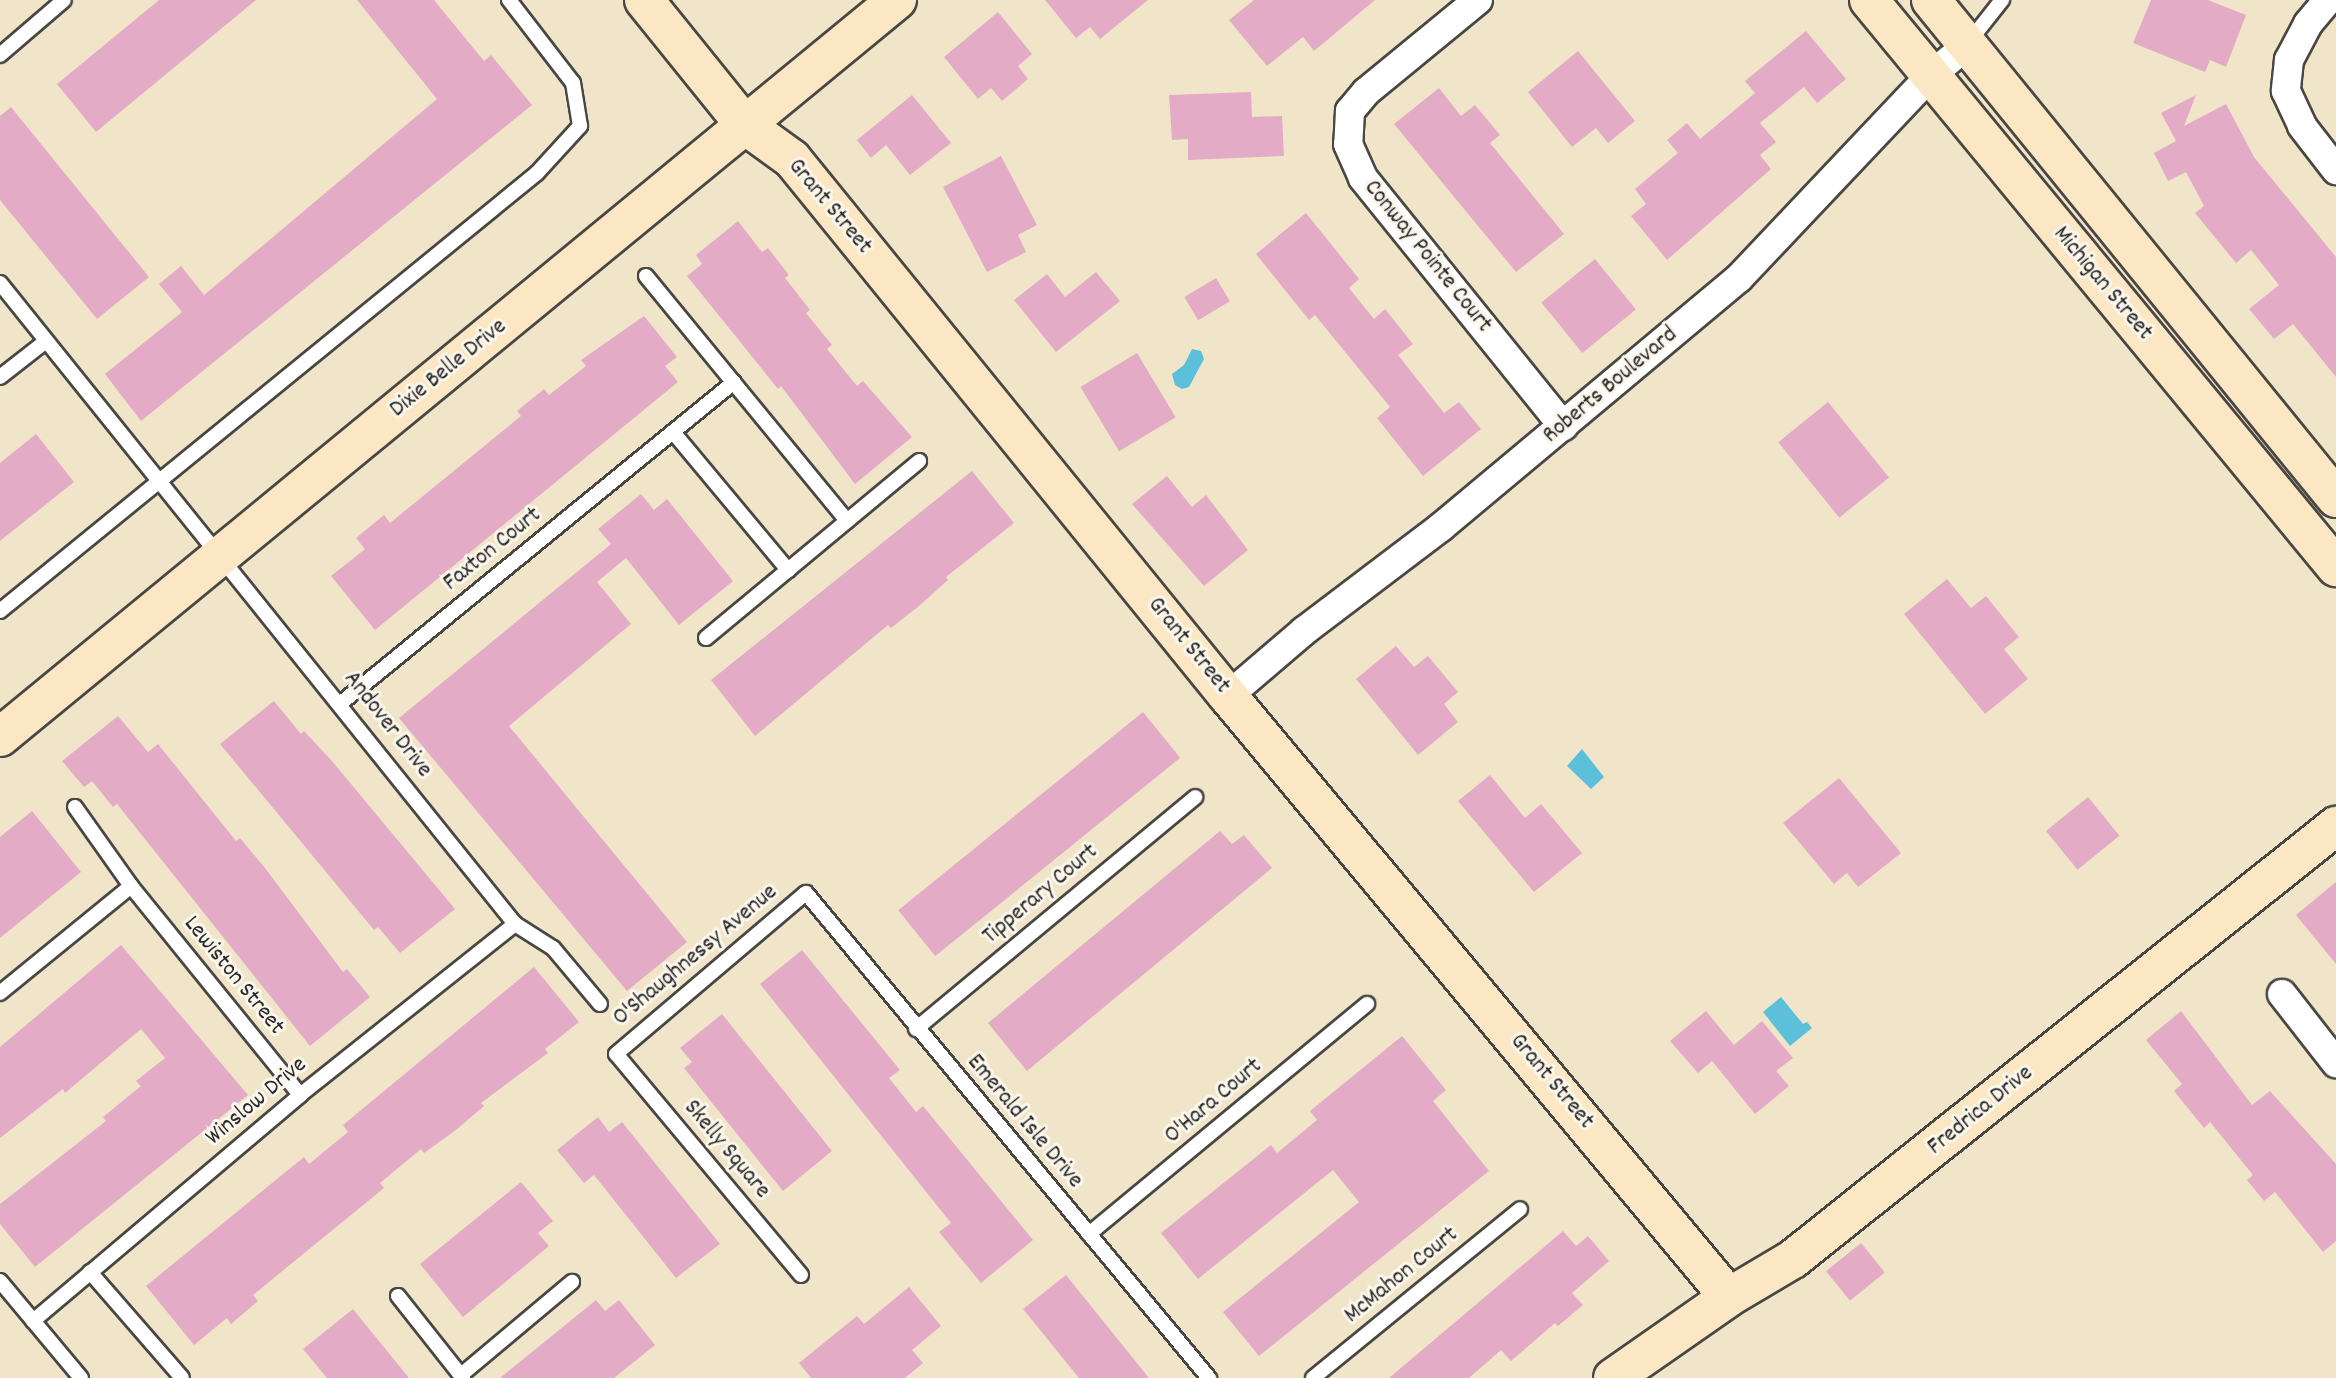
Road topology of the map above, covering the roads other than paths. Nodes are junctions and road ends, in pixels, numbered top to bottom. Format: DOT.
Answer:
graph roads {
  1 [pos="64,0"];
  2 [pos="509,0"];
  3 [pos="644,0"];
  4 [pos="897,0"];
  5 [pos="1478,0"];
  6 [pos="1869,0"];
  7 [pos="1931,0"];
  8 [pos="2002,0"];
  9 [pos="2328,0"];
  10 [pos="1966,46"];
  11 [pos="0,55"];
  12 [pos="1930,76"];
  13 [pos="745,125"];
  14 [pos="2336,170"];
  15 [pos="646,276"];
  16 [pos="0,284"];
  17 [pos="46,341"];
  18 [pos="0,377"];
  19 [pos="734,382"];
  20 [pos="1563,426"];
  21 [pos="673,432"];
  22 [pos="919,461"];
  23 [pos="159,481"];
  24 [pos="2336,498"];
  25 [pos="847,521"];
  26 [pos="221,557"];
  27 [pos="2336,567"];
  28 [pos="788,570"];
  29 [pos="0,611"];
  30 [pos="706,638"];
  31 [pos="1228,696"];
  32 [pos="341,704"];
  33 [pos="0,737"];
  34 [pos="1195,797"];
  35 [pos="75,807"];
  36 [pos="2336,826"];
  37 [pos="131,886"];
  38 [pos="806,893"];
  39 [pos="515,924"];
  40 [pos="0,993"];
  41 [pos="2283,994"];
  42 [pos="600,1004"];
  43 [pos="1367,1004"];
  44 [pos="916,1029"];
  45 [pos="615,1054"];
  46 [pos="2336,1063"];
  47 [pos="300,1095"];
  48 [pos="1520,1209"];
  49 [pos="1089,1234"];
  50 [pos="90,1272"];
  51 [pos="801,1275"];
  52 [pos="0,1281"];
  53 [pos="572,1282"];
  54 [pos="398,1296"];
  55 [pos="1730,1297"];
  56 [pos="33,1321"];
  57 [pos="462,1377"];
  58 [pos="80,1378"];
  59 [pos="182,1378"];
  60 [pos="1209,1378"];
  61 [pos="1313,1378"];
  62 [pos="1613,1378"];
  1 -- 11 [label="lane"];
  2 -- 23 [label="lane"];
  3 -- 13 [label="street, Grant Street"];
  4 -- 13 [label="street, Dixie Belle Drive"];
  5 -- 20 [label="street, Conway Pointe Court"];
  6 -- 12 [label="street, Michigan Street"];
  7 -- 10 [label="street, Michigan Street"];
  8 -- 10 [label="lane"];
  9 -- 14 [label="street"];
  10 -- 12 [label="street, Roberts Boulevard"];
  10 -- 24 [label="street, Michigan Street"];
  12 -- 20 [label="street, Roberts Boulevard"];
  12 -- 27 [label="street, Michigan Street"];
  13 -- 26 [label="street, Dixie Belle Drive"];
  13 -- 31 [label="street, Grant Street"];
  15 -- 19 [label="lane"];
  16 -- 17 [label="lane, Andover Drive"];
  17 -- 18 [label="lane"];
  17 -- 23 [label="lane, Andover Drive"];
  19 -- 21 [label="lane, Faxton Court"];
  19 -- 25 [label="lane"];
  20 -- 31 [label="street, Roberts Boulevard"];
  21 -- 28 [label="lane"];
  21 -- 32 [label="lane, Faxton Court"];
  22 -- 25 [label="lane"];
  23 -- 26 [label="lane, Andover Drive"];
  23 -- 29 [label="lane"];
  25 -- 28 [label="lane"];
  26 -- 32 [label="lane, Andover Drive"];
  26 -- 33 [label="street, Dixie Belle Drive"];
  28 -- 30 [label="lane"];
  31 -- 55 [label="street, Grant Street"];
  32 -- 39 [label="lane, Andover Drive"];
  34 -- 44 [label="lane, Tipperary Court"];
  35 -- 37 [label="lane, Lewiston Street"];
  36 -- 55 [label="street, Fredrica Drive"];
  37 -- 40 [label="lane"];
  37 -- 47 [label="lane, Lewiston Street"];
  38 -- 44 [label="lane, Emerald Isle Drive"];
  38 -- 45 [label="lane, O'Shaughnessy Avenue"];
  39 -- 42 [label="lane, Andover Drive"];
  39 -- 47 [label="lane, Winslow Drive"];
  41 -- 46 [label="street"];
  43 -- 49 [label="lane, O'Hara Court"];
  44 -- 49 [label="lane, Emerald Isle Drive"];
  45 -- 51 [label="lane, Skelly Square"];
  47 -- 50 [label="lane, Winslow Drive"];
  48 -- 61 [label="lane, McMahon Court"];
  49 -- 60 [label="lane, Emerald Isle Drive"];
  50 -- 56 [label="lane, Winslow Drive"];
  50 -- 59 [label="lane"];
  52 -- 56 [label="lane"];
  53 -- 57 [label="lane"];
  54 -- 57 [label="lane"];
  55 -- 62 [label="street, Fredrica Drive"];
  56 -- 58 [label="lane"];
}
